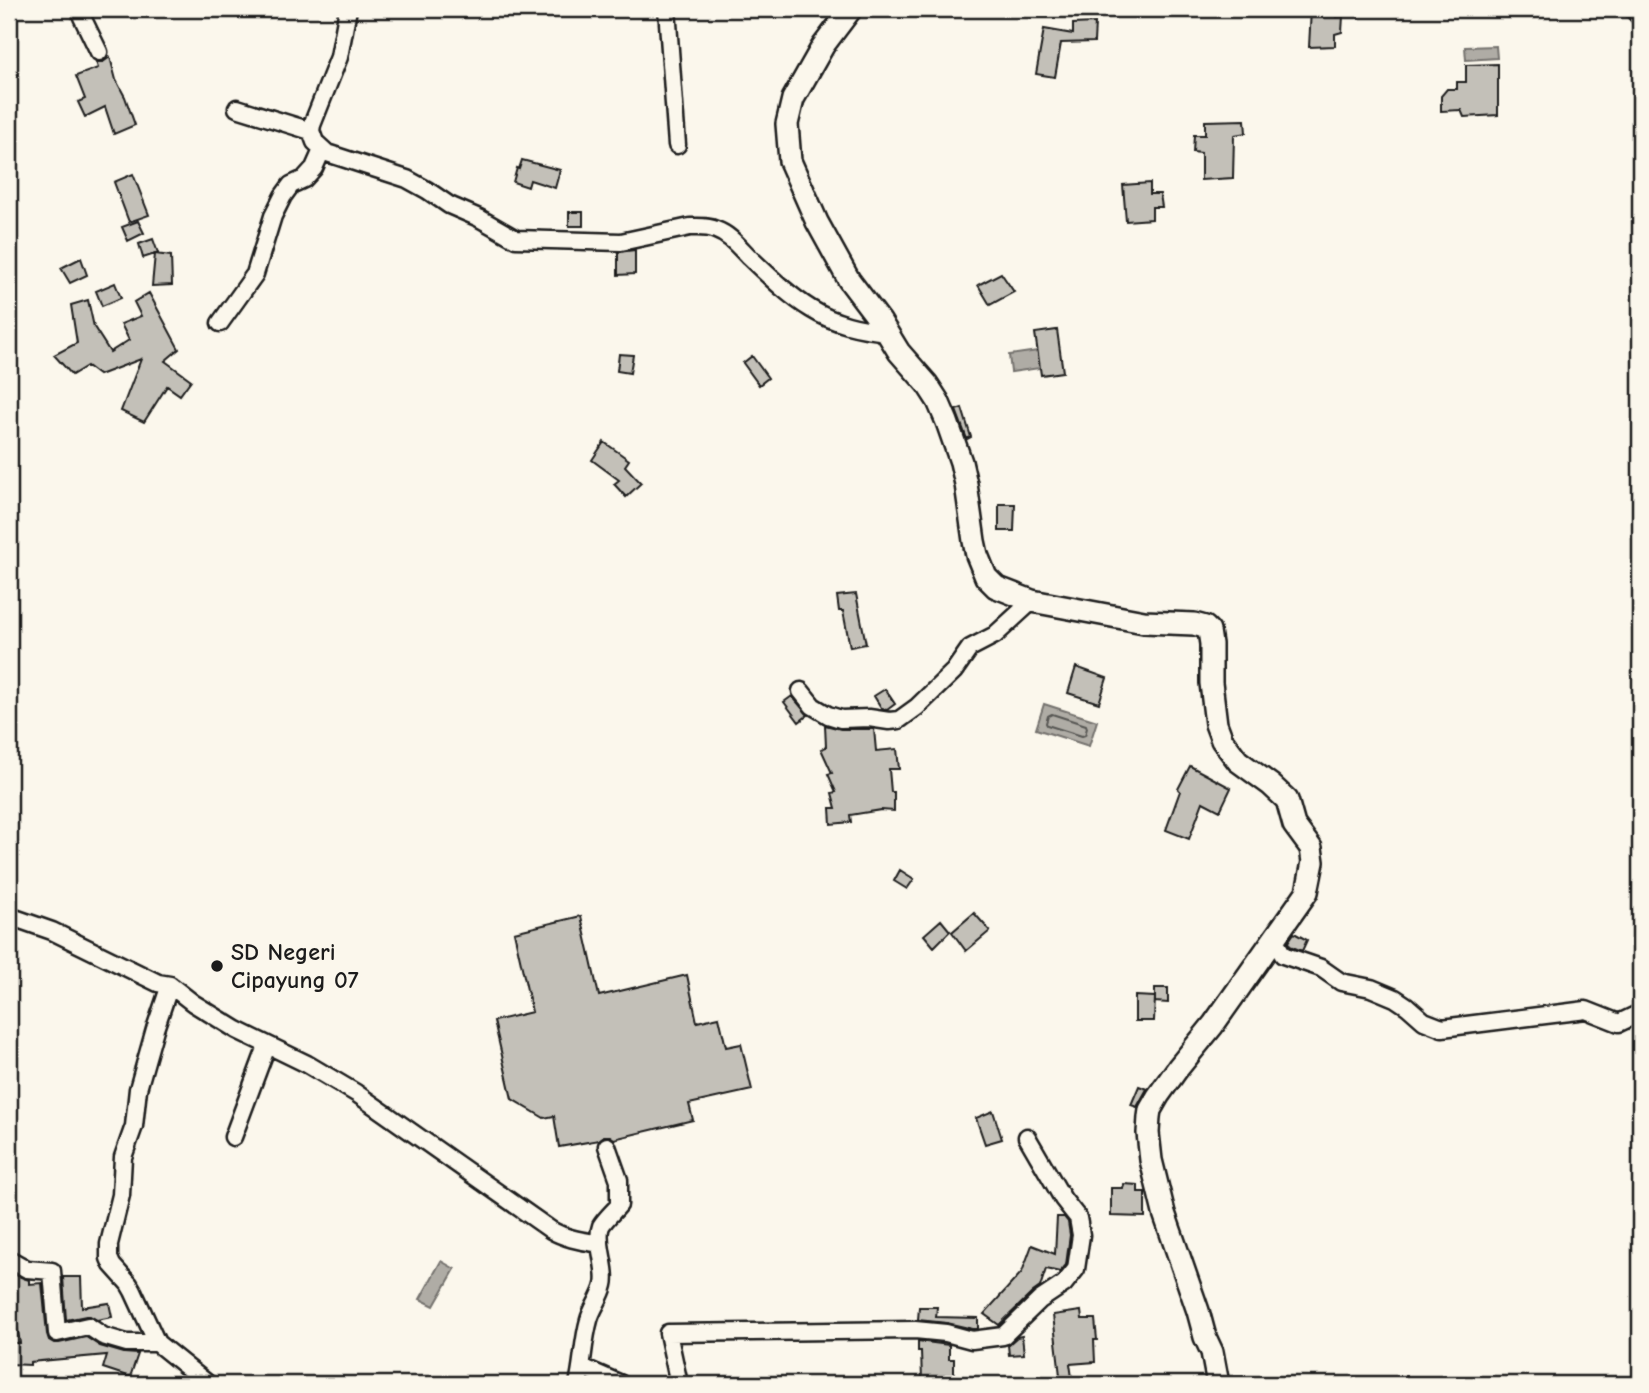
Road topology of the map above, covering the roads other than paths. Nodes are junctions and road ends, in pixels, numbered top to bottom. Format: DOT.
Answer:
graph roads {
  1 [pos="83,9"];
  2 [pos="348,9"];
  3 [pos="667,9"];
  4 [pos="850,9"];
  5 [pos="1633,9"];
  6 [pos="1640,17"];
  7 [pos="99,52"];
  8 [pos="237,108"];
  9 [pos="311,131"];
  10 [pos="677,145"];
  11 [pos="322,150"];
  12 [pos="220,323"];
  13 [pos="887,332"];
  14 [pos="1032,601"];
  15 [pos="801,691"];
  16 [pos="9,916"];
  17 [pos="1274,939"];
  18 [pos="170,985"];
  19 [pos="1640,1013"];
  20 [pos="267,1046"];
  21 [pos="233,1137"];
  22 [pos="1027,1137"];
  23 [pos="607,1146"];
  24 [pos="600,1244"];
  25 [pos="9,1259"];
  26 [pos="157,1343"];
  27 [pos="582,1367"];
  28 [pos="208,1384"];
  29 [pos="578,1384"];
  30 [pos="621,1384"];
  31 [pos="679,1384"];
  32 [pos="1218,1384"];
  1 -- 7 [label="street"];
  2 -- 9 [label="street"];
  3 -- 10 [label="street"];
  4 -- 13 [label="street"];
  5 -- 6 [label="street"];
  8 -- 9 [label="street"];
  9 -- 11 [label="street"];
  11 -- 12 [label="street"];
  11 -- 13 [label="street"];
  13 -- 14 [label="street"];
  14 -- 15 [label="street"];
  14 -- 17 [label="street"];
  16 -- 18 [label="street"];
  17 -- 19 [label="street"];
  17 -- 32 [label="street"];
  18 -- 20 [label="street"];
  18 -- 26 [label="street"];
  20 -- 21 [label="street"];
  20 -- 24 [label="street"];
  22 -- 31 [label="street"];
  23 -- 24 [label="street"];
  24 -- 27 [label="street"];
  25 -- 26 [label="street"];
  26 -- 28 [label="street"];
  27 -- 29 [label="street"];
  27 -- 30 [label="street"];
}
